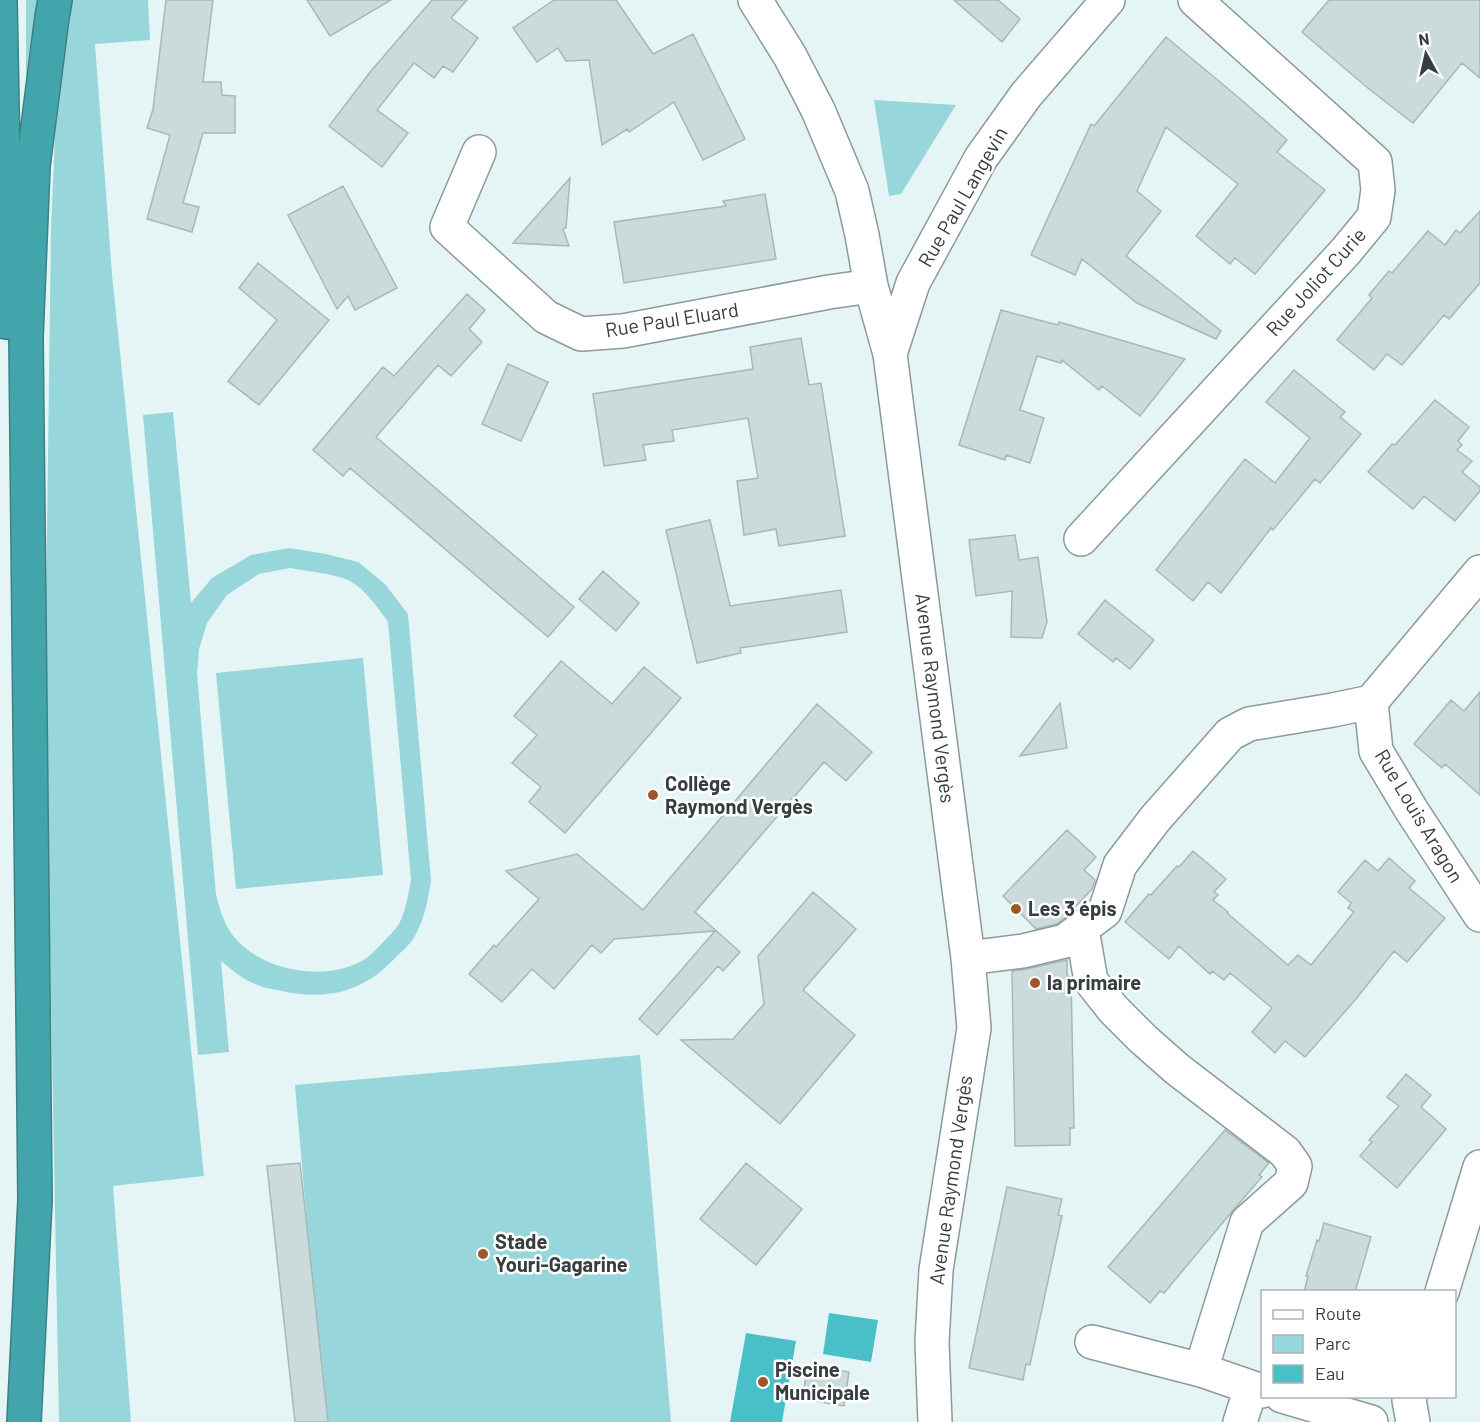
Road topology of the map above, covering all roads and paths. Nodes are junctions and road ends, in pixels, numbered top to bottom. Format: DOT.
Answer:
graph roads {
  1 [pos="0,0"];
  2 [pos="55,0"];
  3 [pos="755,0"];
  4 [pos="1108,0"];
  5 [pos="1195,0"];
  6 [pos="479,152"];
  7 [pos="871,286"];
  8 [pos="890,354"];
  9 [pos="1081,539"];
  10 [pos="1480,572"];
  11 [pos="1371,702"];
  12 [pos="1480,915"];
  13 [pos="1082,929"];
  14 [pos="968,957"];
  15 [pos="1480,1167"];
  16 [pos="1474,1204"];
  17 [pos="1443,1290"];
  18 [pos="1092,1342"];
  19 [pos="1201,1370"];
  20 [pos="1257,1389"];
  21 [pos="1289,1398"];
  22 [pos="1410,1398"];
  23 [pos="16,1422"];
  24 [pos="24,1422"];
  25 [pos="935,1422"];
  26 [pos="1239,1422"];
  27 [pos="1371,1422"];
  28 [pos="1413,1422"];
  1 -- 23 [label="highway"];
  2 -- 24 [label="highway"];
  3 -- 7 [label="street, Avenue Raymond Vergès"];
  4 -- 8 [label="street, Rue Paul Langevin"];
  5 -- 9 [label="street, Rue Joliot Curie"];
  6 -- 7 [label="street, Rue Paul Eluard"];
  7 -- 8 [label="street, Avenue Raymond Vergès"];
  8 -- 14 [label="street, Avenue Raymond Vergès"];
  10 -- 11 [label="street"];
  11 -- 12 [label="street, Rue Louis Aragon"];
  11 -- 13 [label="street"];
  13 -- 14 [label="street"];
  13 -- 19 [label="street"];
  14 -- 25 [label="street, Avenue Raymond Vergès"];
  15 -- 16 [label="street"];
  16 -- 17 [label="street"];
  18 -- 19 [label="street"];
  19 -- 20 [label="street"];
  20 -- 26 [label="street"];
  21 -- 27 [label="street"];
  22 -- 28 [label="street"];
}
